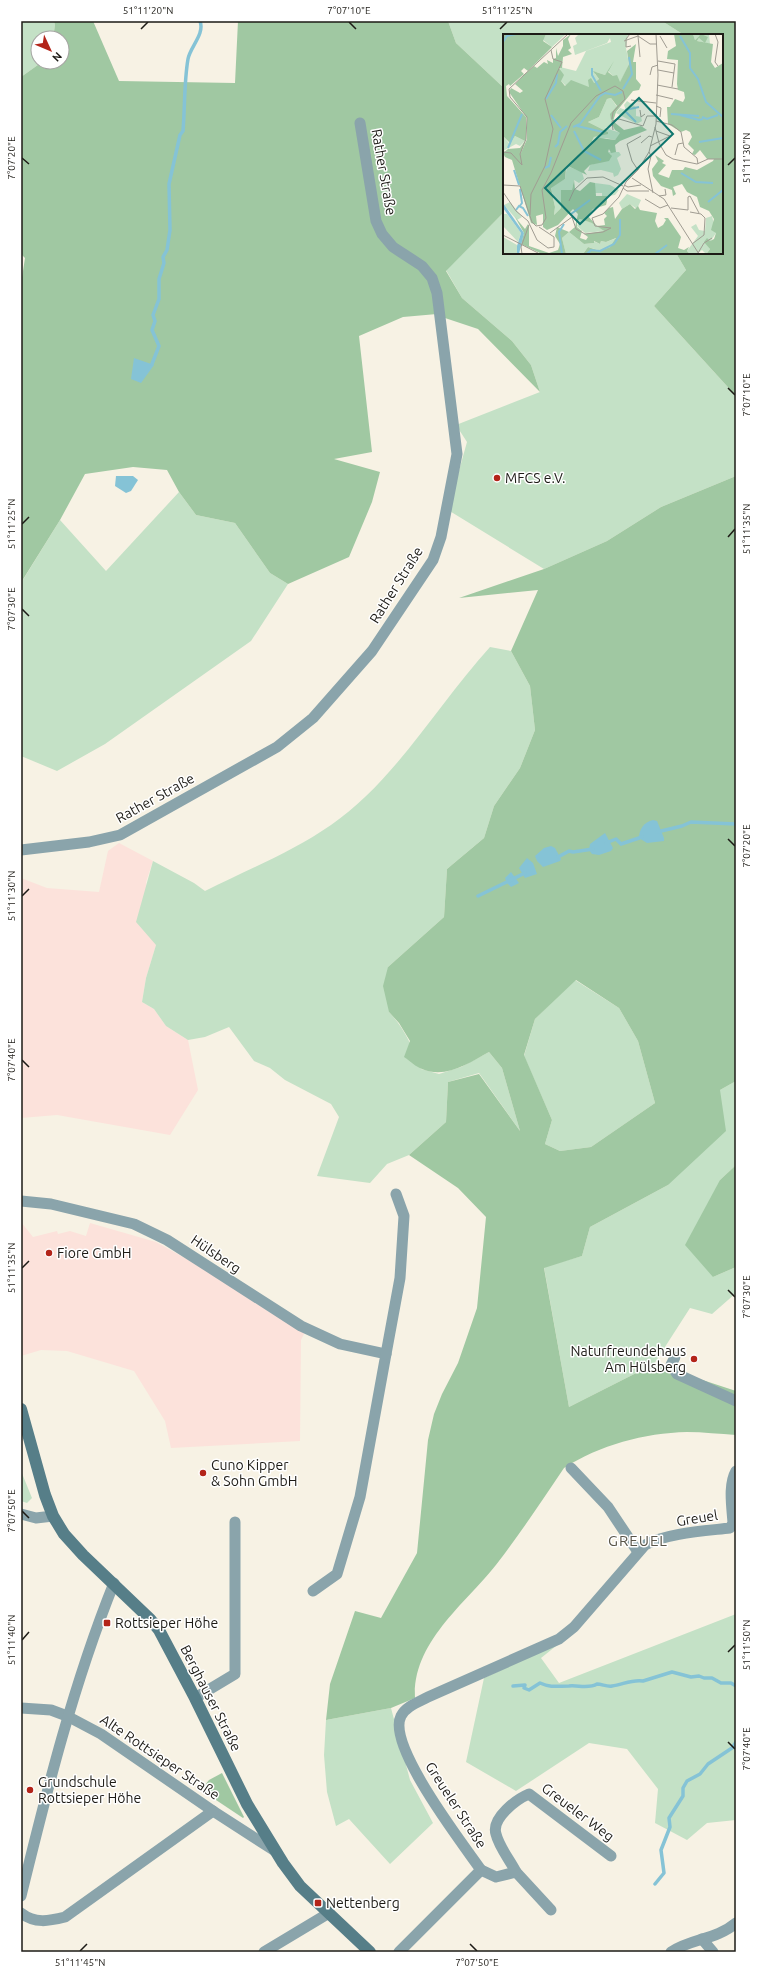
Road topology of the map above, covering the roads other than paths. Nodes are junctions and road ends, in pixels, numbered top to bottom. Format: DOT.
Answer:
graph roads {
  1 [pos="360,123"];
  2 [pos="21,850"];
  3 [pos="396,1194"];
  4 [pos="21,1201"];
  5 [pos="386,1354"];
  6 [pos="675,1357"];
  7 [pos="736,1401"];
  8 [pos="21,1409"];
  9 [pos="571,1468"];
  10 [pos="736,1471"];
  11 [pos="21,1514"];
  12 [pos="53,1516"];
  13 [pos="235,1522"];
  14 [pos="638,1552"];
  15 [pos="114,1583"];
  16 [pos="313,1591"];
  17 [pos="553,1642"];
  18 [pos="195,1698"];
  19 [pos="21,1708"];
  20 [pos="67,1716"];
  21 [pos="213,1811"];
  22 [pos="275,1851"];
  23 [pos="611,1856"];
  24 [pos="481,1870"];
  25 [pos="516,1872"];
  26 [pos="21,1896"];
  27 [pos="551,1910"];
  28 [pos="21,1913"];
  29 [pos="329,1913"];
  30 [pos="736,1923"];
  31 [pos="702,1939"];
  32 [pos="264,1952"];
  33 [pos="370,1952"];
  34 [pos="399,1952"];
  35 [pos="671,1952"];
  36 [pos="714,1952"];
  1 -- 2 [label="street, Rather Straße"];
  3 -- 5 [label="street"];
  4 -- 5 [label="street, Hülsberg"];
  5 -- 16 [label="street"];
  6 -- 7 [label="street"];
  8 -- 12 [label="street, Berghauser Straße"];
  9 -- 14 [label="street"];
  10 -- 14 [label="street, Greuel"];
  11 -- 12 [label="street"];
  12 -- 15 [label="street, Berghauser Straße"];
  13 -- 18 [label="street"];
  14 -- 17 [label="street, Greuel"];
  15 -- 18 [label="street, Berghauser Straße"];
  15 -- 20 [label="street"];
  17 -- 24 [label="street, Greueler Straße"];
  18 -- 22 [label="street, Berghauser Straße"];
  19 -- 20 [label="street, Alte Rottsieper Straße"];
  20 -- 21 [label="street, Alte Rottsieper Straße"];
  20 -- 26 [label="street"];
  21 -- 22 [label="street, Alte Rottsieper Straße"];
  21 -- 28 [label="street"];
  22 -- 29 [label="street, Berghauser Straße"];
  23 -- 25 [label="street, Greueler Weg"];
  24 -- 25 [label="street"];
  24 -- 34 [label="street, Greueler Straße"];
  25 -- 27 [label="street, Greueler Weg"];
  29 -- 32 [label="street"];
  29 -- 33 [label="street, Berghauser Straße"];
  30 -- 31 [label="street"];
  31 -- 35 [label="street"];
  31 -- 36 [label="street"];
}
